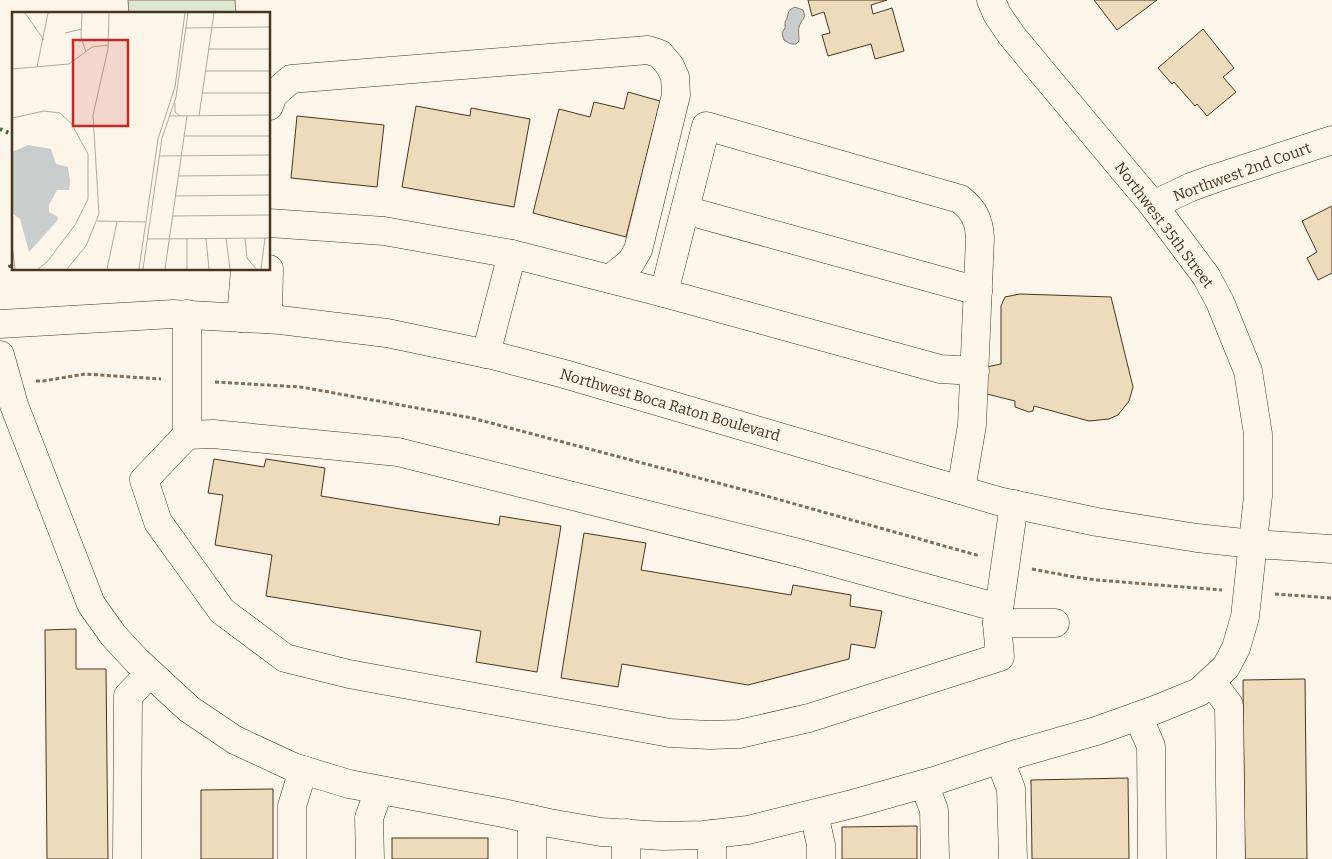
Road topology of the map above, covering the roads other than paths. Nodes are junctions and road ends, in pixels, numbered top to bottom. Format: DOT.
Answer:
graph roads {
  1 [pos="991,0"];
  2 [pos="270,103"];
  3 [pos="1332,140"];
  4 [pos="1153,205"];
  5 [pos="685,210"];
  6 [pos="270,223"];
  7 [pos="512,254"];
  8 [pos="245,270"];
  9 [pos="269,270"];
  10 [pos="610,279"];
  11 [pos="978,291"];
  12 [pos="664,293"];
  13 [pos="187,314"];
  14 [pos="241,318"];
  15 [pos="268,319"];
  16 [pos="0,324"];
  17 [pos="486,354"];
  18 [pos="0,355"];
  19 [pos="975,371"];
  20 [pos="187,435"];
  21 [pos="961,490"];
  22 [pos="1014,504"];
  23 [pos="1253,544"];
  24 [pos="1332,549"];
  25 [pos="998,616"];
  26 [pos="1055,623"];
  27 [pos="150,673"];
  28 [pos="1211,681"];
  29 [pos="1138,716"];
  30 [pos="1000,760"];
  31 [pos="303,770"];
  32 [pos="924,784"];
  33 [pos="379,790"];
  34 [pos="814,814"];
  35 [pos="532,819"];
  36 [pos="626,846"];
  37 [pos="712,846"];
  38 [pos="127,859"];
  39 [pos="292,859"];
  40 [pos="370,859"];
  41 [pos="532,859"];
  42 [pos="821,859"];
  43 [pos="935,859"];
  44 [pos="1013,859"];
  45 [pos="1152,859"];
  46 [pos="1231,859"];
  1 -- 4 [label="street, Northwest 35th Street"];
  2 -- 10 [label="street"];
  3 -- 4 [label="street, Northwest 2nd Court"];
  4 -- 23 [label="street, Northwest 35th Street"];
  5 -- 11 [label="street"];
  5 -- 11 [label="street"];
  5 -- 12 [label="street"];
  6 -- 7 [label="street"];
  7 -- 10 [label="street"];
  7 -- 17 [label="street"];
  8 -- 14 [label="street"];
  9 -- 15 [label="street"];
  10 -- 12 [label="street"];
  11 -- 19 [label="street"];
  12 -- 19 [label="street"];
  13 -- 14 [label="street, Northwest Boca Raton Boulevard"];
  13 -- 16 [label="street, Northwest Boca Raton Boulevard"];
  13 -- 20 [label="street"];
  14 -- 15 [label="street, Northwest Boca Raton Boulevard"];
  15 -- 17 [label="street, Northwest Boca Raton Boulevard"];
  17 -- 21 [label="street, Northwest Boca Raton Boulevard"];
  18 -- 27 [label="street, Northwest 35th Street"];
  19 -- 21 [label="street"];
  20 -- 25 [label="street"];
  20 -- 25 [label="street"];
  21 -- 22 [label="street, Northwest Boca Raton Boulevard"];
  22 -- 23 [label="street, Northwest Boca Raton Boulevard"];
  22 -- 25 [label="street"];
  23 -- 24 [label="street, Northwest Boca Raton Boulevard"];
  23 -- 28 [label="street, Northwest 35th Street"];
  25 -- 26 [label="street"];
  27 -- 31 [label="street, Northwest 35th Street"];
  27 -- 38 [label="street"];
  28 -- 29 [label="street, Northwest 35th Street"];
  28 -- 46 [label="street"];
  29 -- 30 [label="street, Northwest 35th Street"];
  29 -- 45 [label="street"];
  30 -- 32 [label="street, Northwest 35th Street"];
  30 -- 44 [label="street"];
  31 -- 33 [label="street, Northwest 35th Street"];
  31 -- 39 [label="street"];
  32 -- 34 [label="street, Northwest 35th Street"];
  32 -- 43 [label="street"];
  33 -- 35 [label="street, Northwest 35th Street"];
  33 -- 40 [label="street"];
  34 -- 37 [label="street, Northwest 35th Street"];
  34 -- 42 [label="street"];
  35 -- 36 [label="street, Northwest 35th Street"];
  35 -- 41 [label="street"];
  36 -- 37 [label="street, Northwest 35th Street"];
}
